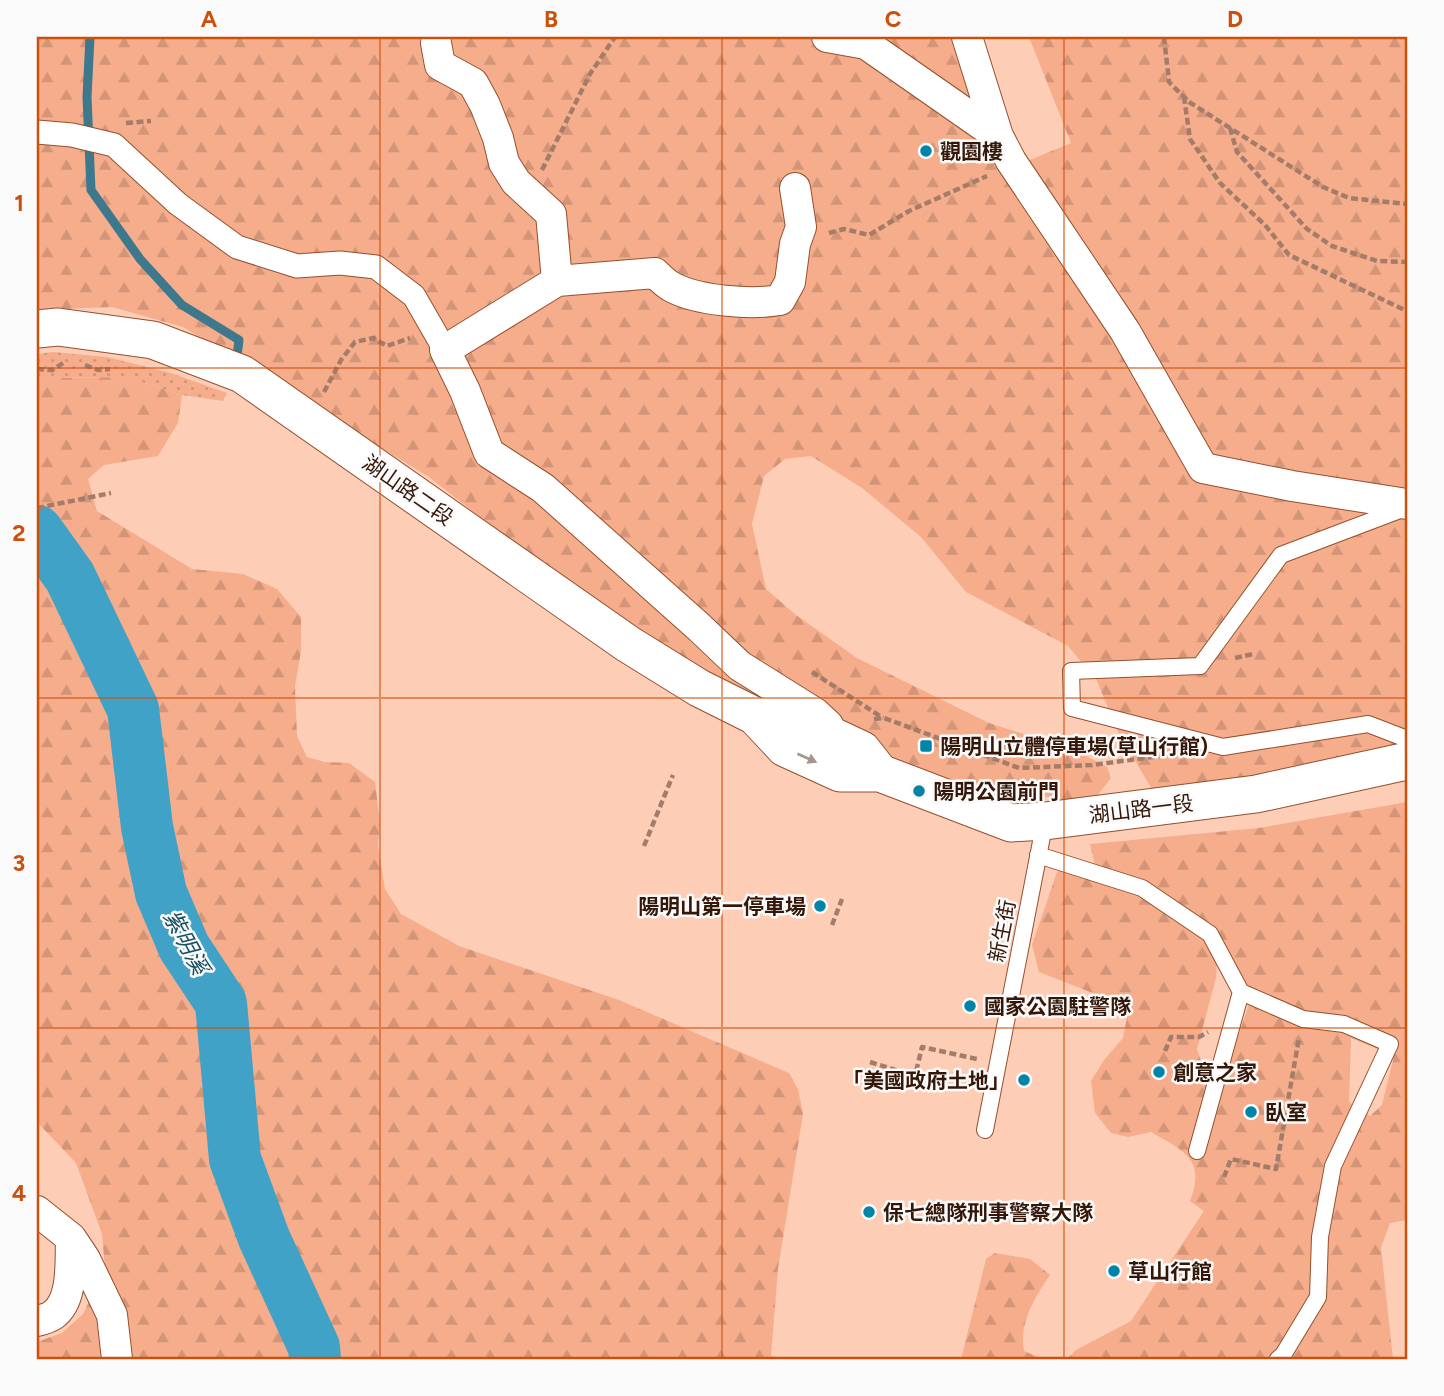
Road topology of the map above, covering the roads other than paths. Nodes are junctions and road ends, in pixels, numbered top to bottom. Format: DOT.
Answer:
graph roads {
  1 [pos="827,37"];
  2 [pos="967,37"];
  3 [pos="436,43"];
  4 [pos="37,132"];
  5 [pos="1005,148"];
  6 [pos="795,188"];
  7 [pos="557,281"];
  8 [pos="37,329"];
  9 [pos="439,340"];
  10 [pos="1407,506"];
  11 [pos="755,716"];
  12 [pos="1407,739"];
  13 [pos="849,744"];
  14 [pos="1407,761"];
  15 [pos="880,773"];
  16 [pos="1042,838"];
  17 [pos="1241,992"];
  18 [pos="985,1130"];
  19 [pos="1197,1151"];
  20 [pos="37,1211"];
  21 [pos="71,1238"];
  22 [pos="37,1321"];
  23 [pos="117,1359"];
  24 [pos="1278,1359"];
  1 -- 5 [label="street"];
  2 -- 5 [label="street"];
  3 -- 7 [label="street"];
  4 -- 9 [label="street"];
  5 -- 10 [label="street"];
  6 -- 7 [label="street"];
  7 -- 9 [label="street"];
  8 -- 11 [label="street, 湖山路二段"];
  9 -- 13 [label="street"];
  10 -- 12 [label="lane"];
  11 -- 13 [label="street, 湖山路二段"];
  11 -- 15 [label="street, 湖山路二段, one-way"];
  13 -- 15 [label="street, 湖山路二段"];
  14 -- 16 [label="street, 湖山路一段"];
  15 -- 16 [label="street, 湖山路一段"];
  16 -- 17 [label="lane"];
  16 -- 18 [label="lane, 新生街"];
  17 -- 19 [label="lane"];
  17 -- 24 [label="lane"];
  20 -- 21 [label="street"];
  21 -- 22 [label="street"];
  21 -- 23 [label="street"];
}
